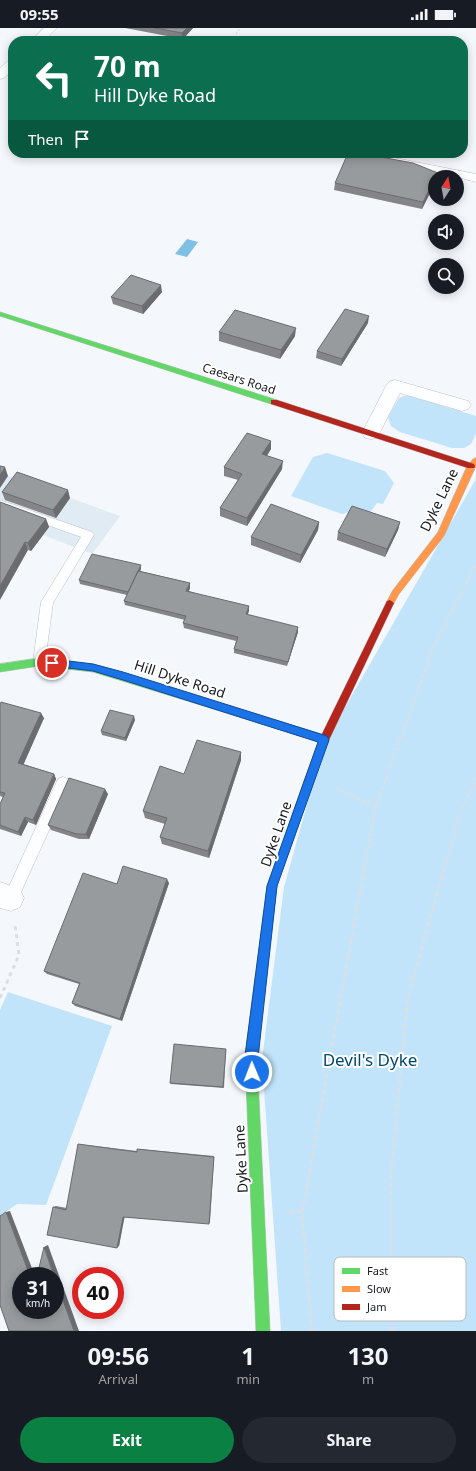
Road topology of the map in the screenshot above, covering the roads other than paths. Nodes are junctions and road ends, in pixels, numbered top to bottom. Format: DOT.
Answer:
graph roads {
  1 [pos="51,28"];
  2 [pos="42,36"];
  3 [pos="374,158"];
  4 [pos="476,178"];
  5 [pos="0,314"];
  6 [pos="462,405"];
  7 [pos="371,433"];
  8 [pos="474,463"];
  9 [pos="0,504"];
  10 [pos="39,662"];
  11 [pos="0,668"];
  12 [pos="324,740"];
  13 [pos="63,784"];
  14 [pos="5,897"];
  15 [pos="263,1331"];
  1 -- 2 [label="street"];
  3 -- 4 [label="street"];
  5 -- 7 [label="street, Caesars Road"];
  6 -- 7 [label="street"];
  7 -- 8 [label="street, Caesars Road"];
  8 -- 12 [label="street, Dyke Lane"];
  9 -- 10 [label="lane"];
  10 -- 11 [label="street, Hill Dyke Road"];
  10 -- 12 [label="street, Hill Dyke Road"];
  12 -- 15 [label="street, Dyke Lane"];
  13 -- 14 [label="lane"];
}
